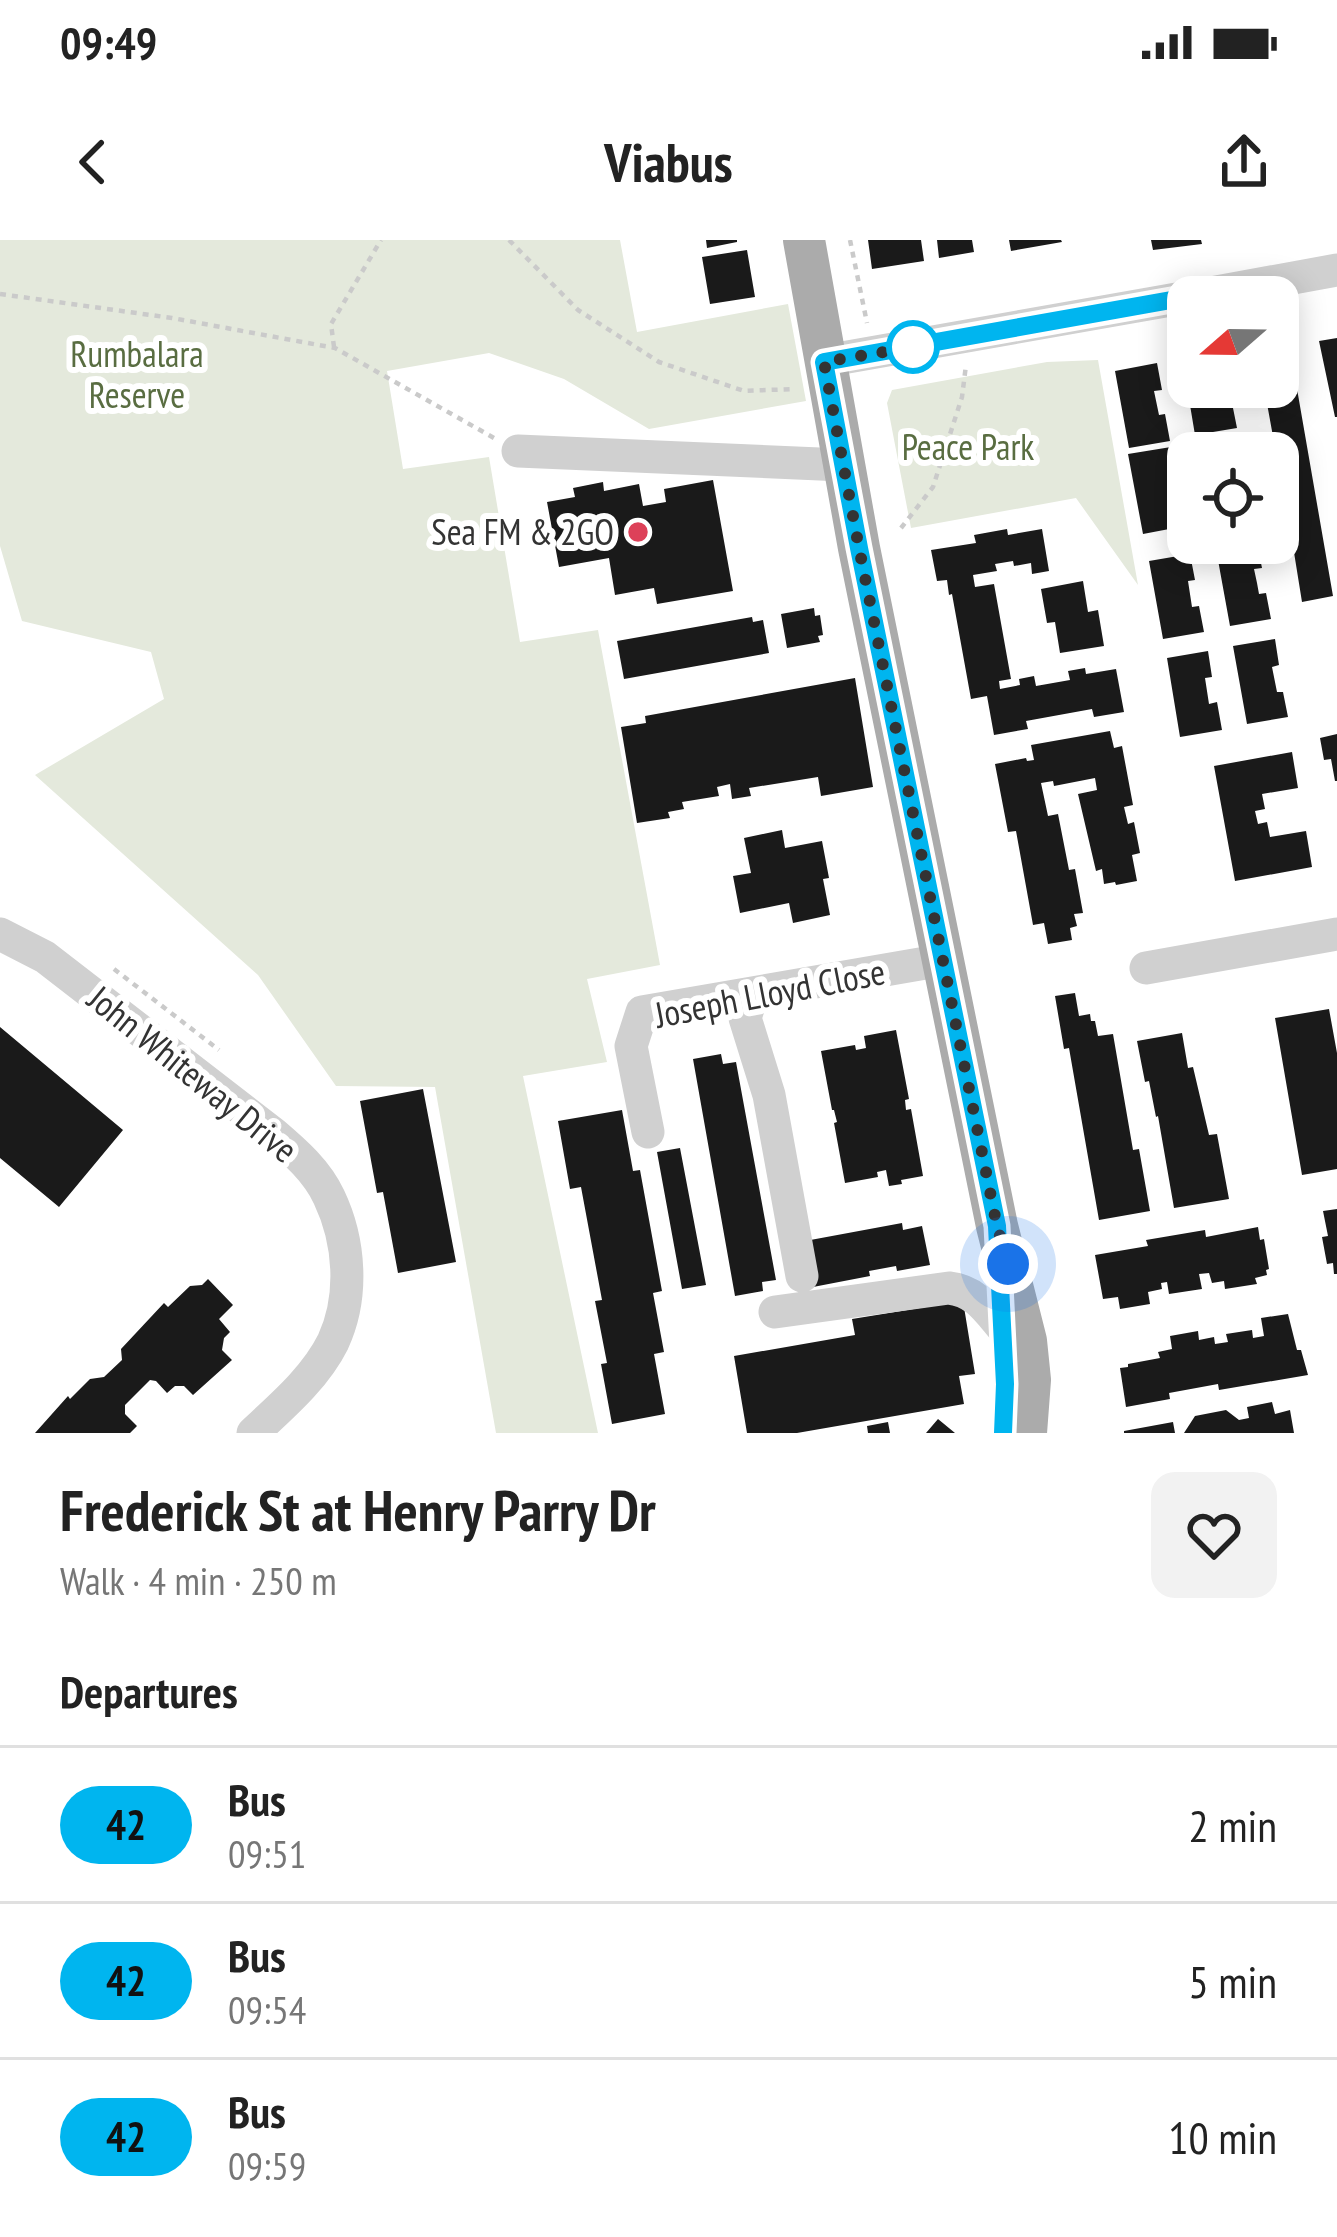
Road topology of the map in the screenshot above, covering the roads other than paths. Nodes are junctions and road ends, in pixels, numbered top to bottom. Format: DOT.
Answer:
graph roads {
  1 [pos="804,240"];
  2 [pos="1337,271"];
  3 [pos="1299,278"];
  4 [pos="1167,301"];
  5 [pos="826,373"];
  6 [pos="518,452"];
  7 [pos="843,465"];
  8 [pos="0,934"];
  9 [pos="1337,934"];
  10 [pos="943,960"];
  11 [pos="1146,968"];
  12 [pos="753,993"];
  13 [pos="648,1132"];
  14 [pos="997,1226"];
  15 [pos="802,1276"];
  16 [pos="775,1312"];
  17 [pos="1002,1328"];
  18 [pos="253,1433"];
  19 [pos="1003,1433"];
  20 [pos="1026,1433"];
  1 -- 5 [label="main road"];
  2 -- 3 [label="street"];
  4 -- 5 [label="street"];
  5 -- 7 [label="main road"];
  6 -- 7 [label="street"];
  7 -- 10 [label="main road"];
  8 -- 18 [label="street, John Whiteway Drive"];
  9 -- 11 [label="street"];
  10 -- 12 [label="street, Joseph Lloyd Close"];
  10 -- 14 [label="main road"];
  12 -- 13 [label="street, Joseph Lloyd Close"];
  12 -- 15 [label="street"];
  14 -- 17 [label="main road"];
  14 -- 20 [label="main road"];
  16 -- 17 [label="street"];
  17 -- 19 [label="main road"];
}
